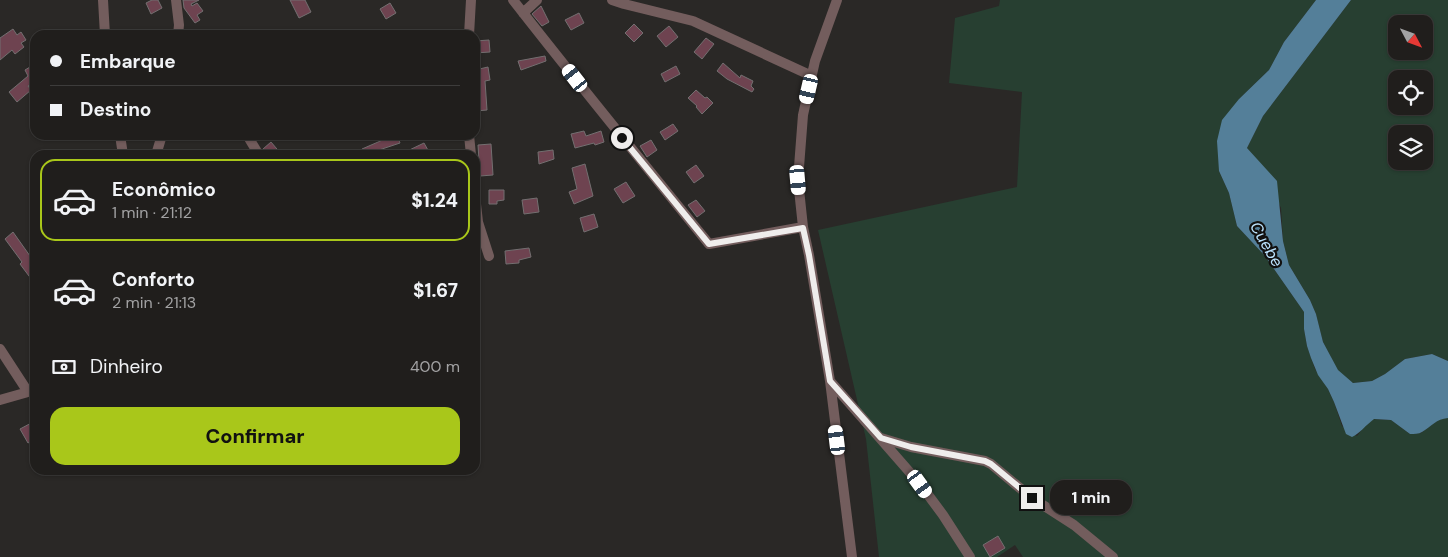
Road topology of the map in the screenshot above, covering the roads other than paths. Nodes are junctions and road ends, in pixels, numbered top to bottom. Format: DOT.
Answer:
graph roads {
  1 [pos="103,0"];
  2 [pos="176,0"];
  3 [pos="471,0"];
  4 [pos="512,0"];
  5 [pos="537,0"];
  6 [pos="612,0"];
  7 [pos="837,0"];
  8 [pos="523,13"];
  9 [pos="106,30"];
  10 [pos="178,30"];
  11 [pos="469,30"];
  12 [pos="812,76"];
  13 [pos="480,228"];
  14 [pos="803,228"];
  15 [pos="489,256"];
  16 [pos="0,349"];
  17 [pos="830,381"];
  18 [pos="30,389"];
  19 [pos="30,390"];
  20 [pos="0,400"];
  21 [pos="881,438"];
  22 [pos="852,557"];
  23 [pos="970,557"];
  24 [pos="1114,557"];
  1 -- 9 [label="street"];
  2 -- 10 [label="street"];
  3 -- 11 [label="street"];
  4 -- 8 [label="street"];
  5 -- 8 [label="street"];
  6 -- 12 [label="street"];
  7 -- 12 [label="street"];
  8 -- 14 [label="street"];
  12 -- 14 [label="street"];
  13 -- 15 [label="street"];
  14 -- 17 [label="street"];
  16 -- 18 [label="street"];
  17 -- 21 [label="street"];
  17 -- 22 [label="street"];
  19 -- 20 [label="street"];
  21 -- 23 [label="street"];
  21 -- 24 [label="street"];
}
